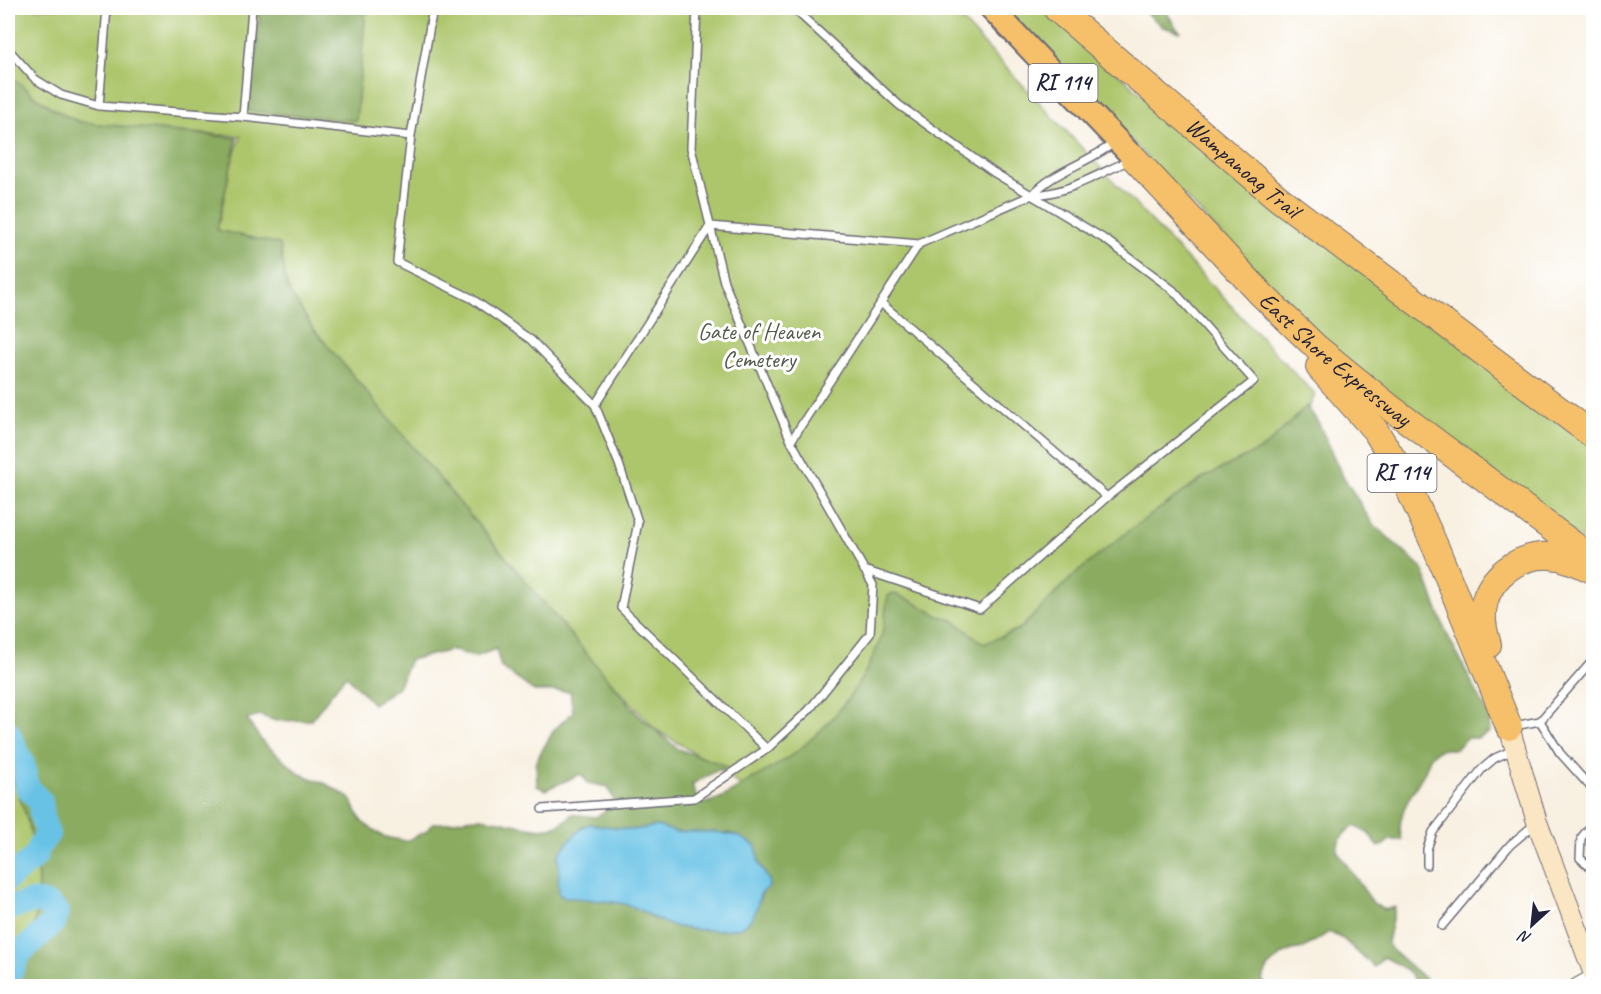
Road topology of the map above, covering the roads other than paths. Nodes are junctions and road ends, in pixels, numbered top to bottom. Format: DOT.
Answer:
graph roads {
  1 [pos="107,8"];
  2 [pos="252,8"];
  3 [pos="433,8"];
  4 [pos="697,8"];
  5 [pos="793,8"];
  6 [pos="991,8"];
  7 [pos="1056,8"];
  8 [pos="8,49"];
  9 [pos="99,106"];
  10 [pos="243,117"];
  11 [pos="411,136"];
  12 [pos="1125,149"];
  13 [pos="1032,195"];
  14 [pos="710,226"];
  15 [pos="919,244"];
  16 [pos="1229,259"];
  17 [pos="881,303"];
  18 [pos="1437,318"];
  19 [pos="595,405"];
  20 [pos="1593,419"];
  21 [pos="1593,436"];
  22 [pos="791,441"];
  23 [pos="1107,497"];
  24 [pos="1593,560"];
  25 [pos="864,570"];
  26 [pos="1593,571"];
  27 [pos="1593,659"];
  28 [pos="1539,721"];
  29 [pos="1512,738"];
  30 [pos="767,748"];
  31 [pos="1593,791"];
  32 [pos="542,809"];
  33 [pos="1537,822"];
  34 [pos="1593,822"];
  35 [pos="1427,865"];
  36 [pos="1593,871"];
  37 [pos="1442,926"];
  38 [pos="1588,942"];
  39 [pos="1593,975"];
  40 [pos="1576,987"];
  1 -- 9 [label="lane"];
  2 -- 10 [label="lane"];
  3 -- 11 [label="lane"];
  4 -- 14 [label="lane"];
  5 -- 13 [label="lane"];
  6 -- 12 [label="main road, RI 114"];
  7 -- 18 [label="highway, Wampanoag Trail / RI 114"];
  8 -- 9 [label="lane"];
  9 -- 10 [label="lane"];
  10 -- 11 [label="lane"];
  11 -- 19 [label="lane"];
  12 -- 13 [label="lane"];
  12 -- 13 [label="lane"];
  12 -- 16 [label="highway, RI 114"];
  13 -- 15 [label="lane"];
  13 -- 23 [label="lane"];
  14 -- 15 [label="lane"];
  14 -- 19 [label="lane"];
  14 -- 22 [label="lane"];
  15 -- 17 [label="lane"];
  16 -- 24 [label="highway, East Shore Expressway"];
  16 -- 29 [label="highway, RI 114"];
  17 -- 22 [label="lane"];
  17 -- 23 [label="lane"];
  18 -- 20 [label="highway"];
  18 -- 21 [label="highway, RI 114"];
  19 -- 30 [label="lane"];
  22 -- 25 [label="lane"];
  23 -- 25 [label="lane"];
  25 -- 30 [label="lane"];
  26 -- 29 [label="highway"];
  27 -- 28 [label="lane"];
  28 -- 29 [label="lane"];
  28 -- 31 [label="lane"];
  29 -- 33 [label="main road, RI 114"];
  29 -- 35 [label="lane"];
  30 -- 32 [label="lane"];
  33 -- 37 [label="lane"];
  33 -- 38 [label="main road, RI 114"];
  34 -- 36 [label="lane"];
  38 -- 39 [label="main road, RI 114"];
  39 -- 40 [label="street"];
}
